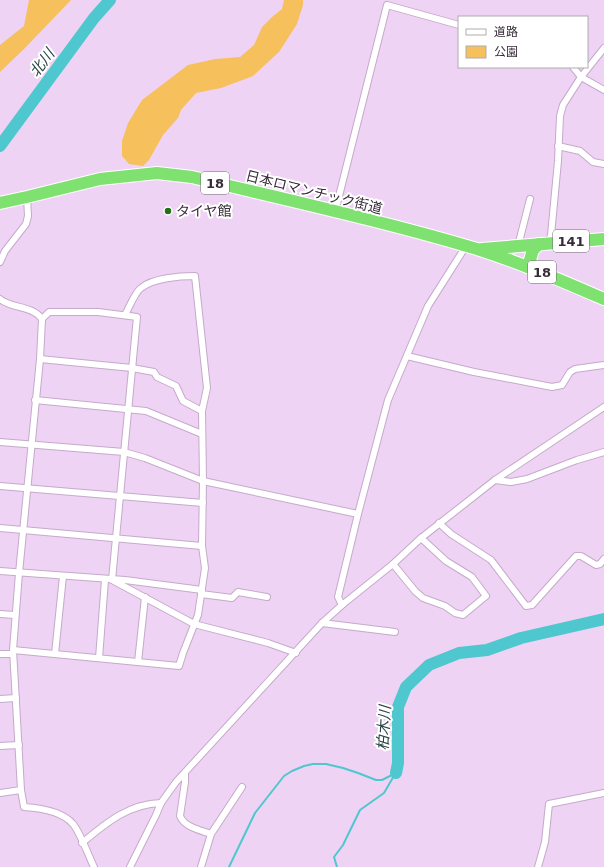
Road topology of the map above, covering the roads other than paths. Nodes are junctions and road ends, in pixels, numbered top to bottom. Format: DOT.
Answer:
graph roads {
  1 [pos="458,25"];
  2 [pos="604,48"];
  3 [pos="574,68"];
  4 [pos="581,77"];
  5 [pos="604,90"];
  6 [pos="558,146"];
  7 [pos="604,164"];
  8 [pos="27,197"];
  9 [pos="530,199"];
  10 [pos="0,202"];
  11 [pos="335,212"];
  12 [pos="604,239"];
  13 [pos="544,244"];
  14 [pos="518,246"];
  15 [pos="472,248"];
  16 [pos="0,262"];
  17 [pos="538,271"];
  18 [pos="0,299"];
  19 [pos="604,299"];
  20 [pos="125,315"];
  21 [pos="42,319"];
  22 [pos="408,356"];
  23 [pos="40,359"];
  24 [pos="604,365"];
  25 [pos="132,368"];
  26 [pos="36,400"];
  27 [pos="604,407"];
  28 [pos="128,409"];
  29 [pos="202,411"];
  30 [pos="202,434"];
  31 [pos="0,442"];
  32 [pos="31,445"];
  33 [pos="124,452"];
  34 [pos="604,452"];
  35 [pos="494,480"];
  36 [pos="203,481"];
  37 [pos="0,486"];
  38 [pos="27,488"];
  39 [pos="120,496"];
  40 [pos="203,503"];
  41 [pos="358,514"];
  42 [pos="440,523"];
  43 [pos="0,528"];
  44 [pos="23,530"];
  45 [pos="116,538"];
  46 [pos="421,538"];
  47 [pos="202,546"];
  48 [pos="604,559"];
  49 [pos="393,564"];
  50 [pos="0,571"];
  51 [pos="19,573"];
  52 [pos="63,576"];
  53 [pos="105,580"];
  54 [pos="112,580"];
  55 [pos="202,592"];
  56 [pos="145,597"];
  57 [pos="267,597"];
  58 [pos="342,605"];
  59 [pos="0,614"];
  60 [pos="15,615"];
  61 [pos="194,624"];
  62 [pos="322,624"];
  63 [pos="395,632"];
  64 [pos="13,652"];
  65 [pos="296,653"];
  66 [pos="0,654"];
  67 [pos="55,654"];
  68 [pos="99,658"];
  69 [pos="138,662"];
  70 [pos="16,698"];
  71 [pos="0,699"];
  72 [pos="19,744"];
  73 [pos="0,746"];
  74 [pos="185,774"];
  75 [pos="242,787"];
  76 [pos="22,790"];
  77 [pos="0,792"];
  78 [pos="604,793"];
  79 [pos="160,803"];
  80 [pos="211,834"];
  81 [pos="82,843"];
  82 [pos="94,867"];
  83 [pos="130,867"];
  84 [pos="201,867"];
  85 [pos="538,867"];
  1 -- 11 [label="street"];
  2 -- 4 [label="street"];
  3 -- 4 [label="street"];
  4 -- 5 [label="street"];
  4 -- 6 [label="street"];
  6 -- 7 [label="street"];
  6 -- 13 [label="street"];
  8 -- 10 [label="highway, 日本ロマンチック街道 / 18"];
  8 -- 11 [label="highway, 日本ロマンチック街道 / 18"];
  8 -- 16 [label="street"];
  9 -- 14 [label="street"];
  11 -- 15 [label="highway, 日本ロマンチック街道 / 18"];
  12 -- 13 [label="highway, 141"];
  13 -- 14 [label="highway, 141"];
  13 -- 17 [label="highway"];
  14 -- 15 [label="highway, 141"];
  15 -- 17 [label="highway, 18"];
  15 -- 22 [label="street"];
  17 -- 19 [label="highway, 18"];
  18 -- 21 [label="street"];
  20 -- 21 [label="street"];
  20 -- 25 [label="street"];
  20 -- 29 [label="street"];
  21 -- 23 [label="street"];
  22 -- 24 [label="street"];
  22 -- 41 [label="street"];
  23 -- 25 [label="street"];
  23 -- 26 [label="street"];
  25 -- 28 [label="street"];
  25 -- 29 [label="street"];
  26 -- 28 [label="street"];
  26 -- 32 [label="street"];
  27 -- 35 [label="street"];
  28 -- 30 [label="street"];
  28 -- 33 [label="street"];
  29 -- 30 [label="street"];
  30 -- 36 [label="street"];
  31 -- 32 [label="street"];
  32 -- 33 [label="street"];
  32 -- 38 [label="street"];
  33 -- 36 [label="street"];
  33 -- 39 [label="street"];
  34 -- 35 [label="street"];
  35 -- 42 [label="street"];
  36 -- 40 [label="street"];
  36 -- 41 [label="street"];
  37 -- 38 [label="street"];
  38 -- 39 [label="street"];
  38 -- 44 [label="street"];
  39 -- 40 [label="street"];
  39 -- 45 [label="street"];
  40 -- 47 [label="street"];
  41 -- 58 [label="street"];
  42 -- 46 [label="street"];
  42 -- 48 [label="street"];
  43 -- 44 [label="street"];
  44 -- 45 [label="street"];
  44 -- 51 [label="street"];
  45 -- 47 [label="street"];
  45 -- 54 [label="street"];
  46 -- 49 [label="street"];
  46 -- 49 [label="street"];
  47 -- 55 [label="street"];
  49 -- 58 [label="street"];
  50 -- 51 [label="street"];
  51 -- 52 [label="street"];
  51 -- 60 [label="street"];
  52 -- 53 [label="street"];
  52 -- 67 [label="street"];
  53 -- 54 [label="street"];
  53 -- 68 [label="street"];
  54 -- 55 [label="street"];
  54 -- 56 [label="street"];
  55 -- 57 [label="street"];
  55 -- 61 [label="street"];
  56 -- 61 [label="street"];
  56 -- 69 [label="street"];
  58 -- 62 [label="street"];
  59 -- 60 [label="street"];
  60 -- 64 [label="street"];
  61 -- 65 [label="street"];
  61 -- 69 [label="street"];
  62 -- 63 [label="street"];
  62 -- 65 [label="street"];
  64 -- 66 [label="street"];
  64 -- 67 [label="street"];
  64 -- 70 [label="street"];
  65 -- 74 [label="street"];
  67 -- 68 [label="street"];
  68 -- 69 [label="street"];
  70 -- 71 [label="street"];
  70 -- 72 [label="street"];
  72 -- 73 [label="street"];
  72 -- 76 [label="street"];
  74 -- 79 [label="street"];
  74 -- 80 [label="street"];
  75 -- 80 [label="street"];
  76 -- 77 [label="street"];
  76 -- 81 [label="street"];
  78 -- 85 [label="street"];
  79 -- 81 [label="street"];
  79 -- 83 [label="street"];
  80 -- 84 [label="street"];
  81 -- 82 [label="street"];
}
